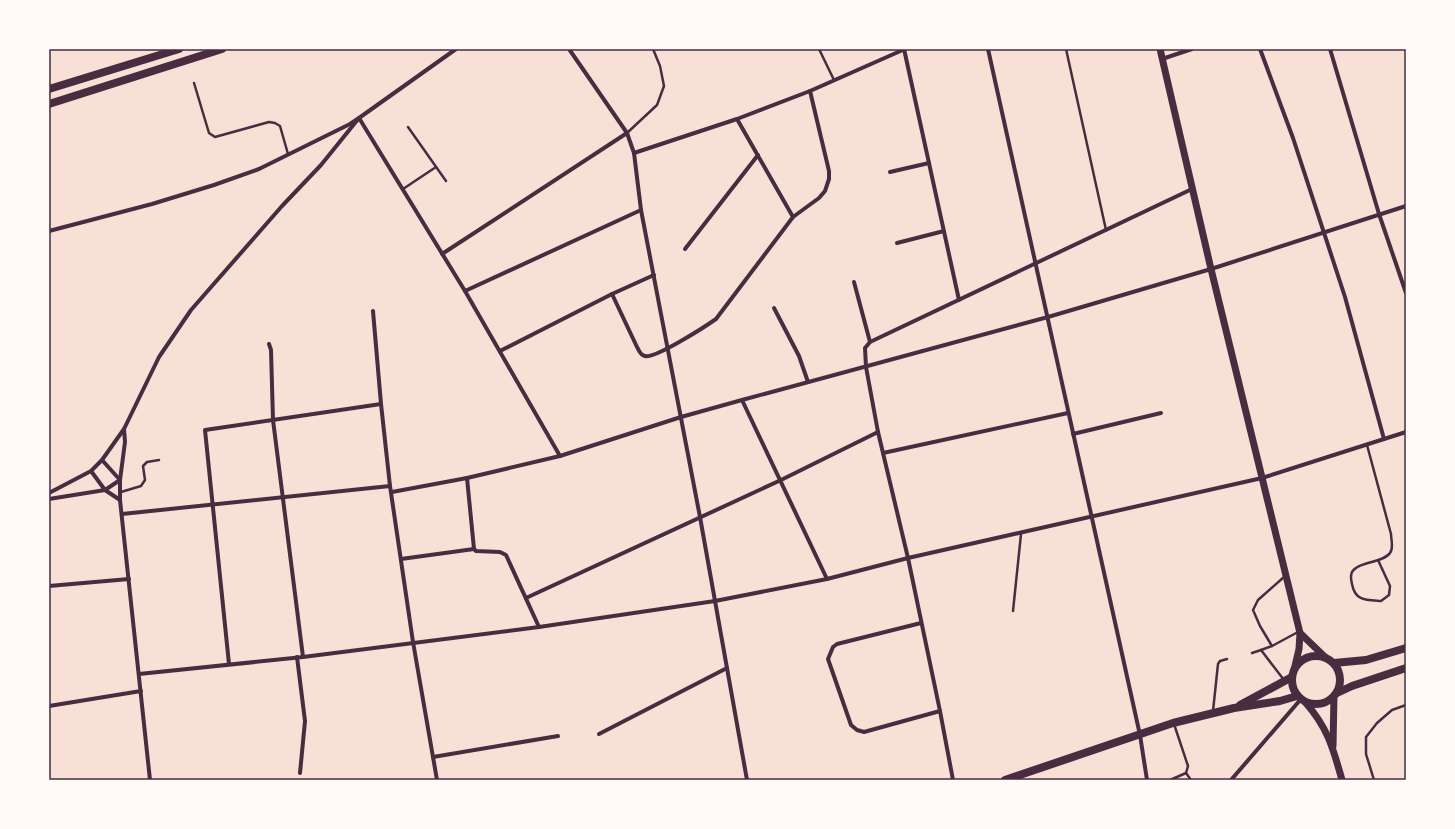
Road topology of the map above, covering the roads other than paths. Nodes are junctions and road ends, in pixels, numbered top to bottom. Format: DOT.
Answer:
graph roads {
  1 [pos="179,49"];
  2 [pos="222,49"];
  3 [pos="456,49"];
  4 [pos="569,49"];
  5 [pos="653,49"];
  6 [pos="819,49"];
  7 [pos="904,49"];
  8 [pos="988,49"];
  9 [pos="1066,49"];
  10 [pos="1160,49"];
  11 [pos="1192,49"];
  12 [pos="1260,49"];
  13 [pos="1330,49"];
  14 [pos="1162,59"];
  15 [pos="834,80"];
  16 [pos="194,83"];
  17 [pos="49,89"];
  18 [pos="810,91"];
  19 [pos="49,104"];
  20 [pos="359,118"];
  21 [pos="737,119"];
  22 [pos="408,127"];
  23 [pos="627,133"];
  24 [pos="634,153"];
  25 [pos="288,155"];
  26 [pos="758,155"];
  27 [pos="929,163"];
  28 [pos="436,167"];
  29 [pos="890,172"];
  30 [pos="446,181"];
  31 [pos="1192,189"];
  32 [pos="403,190"];
  33 [pos="1406,206"];
  34 [pos="641,210"];
  35 [pos="1379,214"];
  36 [pos="793,217"];
  37 [pos="1106,230"];
  38 [pos="49,231"];
  39 [pos="944,231"];
  40 [pos="1324,232"];
  41 [pos="897,243"];
  42 [pos="685,249"];
  43 [pos="442,254"];
  44 [pos="1036,263"];
  45 [pos="1211,269"];
  46 [pos="654,275"];
  47 [pos="854,282"];
  48 [pos="464,291"];
  49 [pos="1406,293"];
  50 [pos="612,294"];
  51 [pos="959,300"];
  52 [pos="774,308"];
  53 [pos="373,311"];
  54 [pos="1048,317"];
  55 [pos="870,342"];
  56 [pos="269,344"];
  57 [pos="668,347"];
  58 [pos="500,351"];
  59 [pos="866,366"];
  60 [pos="808,382"];
  61 [pos="742,400"];
  62 [pos="381,404"];
  63 [pos="1068,413"];
  64 [pos="1161,413"];
  65 [pos="681,418"];
  66 [pos="273,420"];
  67 [pos="124,429"];
  68 [pos="878,432"];
  69 [pos="1406,432"];
  70 [pos="1073,434"];
  71 [pos="1384,439"];
  72 [pos="1367,445"];
  73 [pos="883,453"];
  74 [pos="560,456"];
  75 [pos="102,460"];
  76 [pos="159,460"];
  77 [pos="91,472"];
  78 [pos="466,478"];
  79 [pos="1262,478"];
  80 [pos="120,480"];
  81 [pos="781,480"];
  82 [pos="390,486"];
  83 [pos="105,490"];
  84 [pos="120,492"];
  85 [pos="392,492"];
  86 [pos="49,493"];
  87 [pos="49,498"];
  88 [pos="283,498"];
  89 [pos="120,500"];
  90 [pos="212,504"];
  91 [pos="122,514"];
  92 [pos="700,517"];
  93 [pos="1091,517"];
  94 [pos="1021,534"];
  95 [pos="474,549"];
  96 [pos="908,558"];
  97 [pos="401,559"];
  98 [pos="1378,560"];
  99 [pos="1286,575"];
  100 [pos="129,579"];
  101 [pos="827,579"];
  102 [pos="49,586"];
  103 [pos="526,598"];
  104 [pos="715,601"];
  105 [pos="1013,611"];
  106 [pos="921,623"];
  107 [pos="539,627"];
  108 [pos="1300,632"];
  109 [pos="413,642"];
  110 [pos="1272,646"];
  111 [pos="1406,648"];
  112 [pos="1261,650"];
  113 [pos="1252,653"];
  114 [pos="297,657"];
  115 [pos="303,657"];
  116 [pos="1325,657"];
  117 [pos="1227,659"];
  118 [pos="229,664"];
  119 [pos="1334,664"];
  120 [pos="727,668"];
  121 [pos="1406,668"];
  122 [pos="1293,673"];
  123 [pos="140,674"];
  124 [pos="1284,681"];
  125 [pos="141,691"];
  126 [pos="1336,694"];
  127 [pos="1301,699"];
  128 [pos="1406,705"];
  129 [pos="49,706"];
  130 [pos="1234,708"];
  131 [pos="940,710"];
  132 [pos="1213,713"];
  133 [pos="1174,723"];
  134 [pos="599,734"];
  135 [pos="1140,735"];
  136 [pos="558,736"];
  137 [pos="1333,748"];
  138 [pos="433,757"];
  139 [pos="300,773"];
  140 [pos="1186,773"];
  141 [pos="150,780"];
  142 [pos="437,780"];
  143 [pos="747,780"];
  144 [pos="952,780"];
  145 [pos="1005,780"];
  146 [pos="1147,780"];
  147 [pos="1170,780"];
  148 [pos="1191,780"];
  149 [pos="1231,780"];
  150 [pos="1342,780"];
  151 [pos="1374,780"];
  1 -- 17 [label="main road"];
  2 -- 19 [label="main road"];
  3 -- 20 [label="street"];
  4 -- 23 [label="street"];
  5 -- 23 [label="lane"];
  6 -- 15 [label="lane"];
  7 -- 15 [label="street"];
  7 -- 27 [label="street"];
  8 -- 44 [label="street"];
  9 -- 37 [label="lane"];
  10 -- 14 [label="main road"];
  11 -- 14 [label="street"];
  12 -- 40 [label="street"];
  13 -- 35 [label="street"];
  14 -- 31 [label="main road"];
  15 -- 18 [label="street"];
  16 -- 25 [label="lane"];
  18 -- 21 [label="street"];
  18 -- 36 [label="street"];
  20 -- 25 [label="street"];
  20 -- 32 [label="street"];
  20 -- 67 [label="street"];
  21 -- 24 [label="street"];
  21 -- 26 [label="street"];
  22 -- 28 [label="lane"];
  23 -- 24 [label="street"];
  23 -- 43 [label="street"];
  24 -- 34 [label="street"];
  25 -- 38 [label="street"];
  26 -- 36 [label="street"];
  26 -- 42 [label="street"];
  27 -- 29 [label="street"];
  27 -- 39 [label="street"];
  28 -- 30 [label="lane"];
  28 -- 32 [label="lane"];
  31 -- 37 [label="street"];
  31 -- 45 [label="main road"];
  32 -- 43 [label="street"];
  33 -- 35 [label="street"];
  34 -- 46 [label="street"];
  34 -- 48 [label="street"];
  35 -- 40 [label="street"];
  35 -- 49 [label="street"];
  36 -- 57 [label="street"];
  37 -- 44 [label="street"];
  39 -- 41 [label="street"];
  39 -- 51 [label="street"];
  40 -- 45 [label="street"];
  40 -- 71 [label="street"];
  43 -- 48 [label="street"];
  44 -- 51 [label="street"];
  44 -- 54 [label="street"];
  45 -- 54 [label="street"];
  45 -- 79 [label="main road"];
  46 -- 50 [label="street"];
  46 -- 57 [label="street"];
  47 -- 55 [label="street"];
  48 -- 58 [label="street"];
  50 -- 57 [label="street"];
  50 -- 58 [label="street"];
  51 -- 55 [label="street"];
  52 -- 60 [label="street"];
  53 -- 62 [label="street"];
  54 -- 59 [label="street"];
  54 -- 63 [label="street"];
  55 -- 59 [label="street"];
  56 -- 66 [label="street"];
  57 -- 65 [label="street"];
  58 -- 74 [label="street"];
  59 -- 60 [label="street"];
  59 -- 68 [label="street"];
  60 -- 61 [label="street"];
  61 -- 65 [label="street"];
  61 -- 81 [label="street"];
  62 -- 66 [label="street"];
  62 -- 82 [label="street"];
  63 -- 70 [label="street"];
  63 -- 73 [label="street"];
  64 -- 70 [label="street"];
  65 -- 74 [label="street"];
  65 -- 92 [label="street"];
  66 -- 88 [label="street"];
  66 -- 90 [label="street"];
  67 -- 75 [label="street"];
  67 -- 80 [label="street"];
  68 -- 73 [label="street"];
  68 -- 81 [label="street"];
  69 -- 71 [label="street"];
  70 -- 93 [label="street"];
  71 -- 72 [label="street"];
  72 -- 79 [label="street"];
  72 -- 98 [label="lane"];
  73 -- 96 [label="street"];
  74 -- 78 [label="street"];
  75 -- 77 [label="street"];
  75 -- 80 [label="street"];
  76 -- 84 [label="lane"];
  77 -- 83 [label="street"];
  77 -- 86 [label="street"];
  78 -- 85 [label="street"];
  78 -- 95 [label="street"];
  79 -- 93 [label="street"];
  79 -- 99 [label="main road"];
  80 -- 83 [label="street"];
  80 -- 84 [label="street"];
  81 -- 92 [label="street"];
  81 -- 101 [label="street"];
  82 -- 85 [label="street"];
  82 -- 88 [label="street"];
  83 -- 87 [label="street"];
  83 -- 89 [label="street"];
  84 -- 89 [label="street"];
  85 -- 97 [label="street"];
  88 -- 90 [label="street"];
  88 -- 115 [label="street"];
  89 -- 91 [label="street"];
  90 -- 91 [label="street"];
  90 -- 118 [label="street"];
  91 -- 100 [label="street"];
  92 -- 103 [label="street"];
  92 -- 104 [label="street"];
  93 -- 94 [label="street"];
  93 -- 135 [label="street"];
  94 -- 96 [label="street"];
  94 -- 105 [label="lane"];
  95 -- 97 [label="street"];
  95 -- 103 [label="street"];
  96 -- 101 [label="street"];
  96 -- 106 [label="street"];
  97 -- 109 [label="street"];
  98 -- 98 [label="lane"];
  99 -- 108 [label="main road"];
  99 -- 110 [label="lane"];
  100 -- 102 [label="street"];
  100 -- 123 [label="street"];
  101 -- 104 [label="street"];
  103 -- 107 [label="street"];
  104 -- 107 [label="street"];
  104 -- 120 [label="street"];
  106 -- 131 [label="street"];
  106 -- 131 [label="street"];
  107 -- 109 [label="street"];
  108 -- 110 [label="lane"];
  108 -- 116 [label="main road"];
  108 -- 122 [label="main road"];
  109 -- 115 [label="street"];
  109 -- 138 [label="street"];
  110 -- 112 [label="lane"];
  111 -- 119 [label="main road"];
  112 -- 113 [label="lane"];
  112 -- 124 [label="lane"];
  114 -- 115 [label="street"];
  114 -- 118 [label="street"];
  114 -- 139 [label="street"];
  116 -- 119 [label="main road"];
  116 -- 122 [label="main road"];
  117 -- 132 [label="lane"];
  118 -- 123 [label="street"];
  119 -- 126 [label="main road"];
  120 -- 134 [label="street"];
  120 -- 143 [label="street"];
  121 -- 126 [label="main road"];
  122 -- 124 [label="main road"];
  122 -- 127 [label="main road"];
  123 -- 125 [label="street"];
  124 -- 130 [label="main road"];
  125 -- 129 [label="street"];
  125 -- 141 [label="street"];
  126 -- 127 [label="main road"];
  126 -- 137 [label="main road"];
  127 -- 130 [label="main road"];
  127 -- 137 [label="main road"];
  127 -- 149 [label="street"];
  128 -- 151 [label="lane"];
  130 -- 132 [label="main road"];
  131 -- 144 [label="street"];
  132 -- 133 [label="main road"];
  133 -- 135 [label="main road"];
  133 -- 140 [label="lane"];
  135 -- 145 [label="main road"];
  135 -- 146 [label="street"];
  136 -- 138 [label="street"];
  137 -- 150 [label="main road"];
  138 -- 142 [label="street"];
  140 -- 147 [label="lane"];
  140 -- 148 [label="lane"];
}
